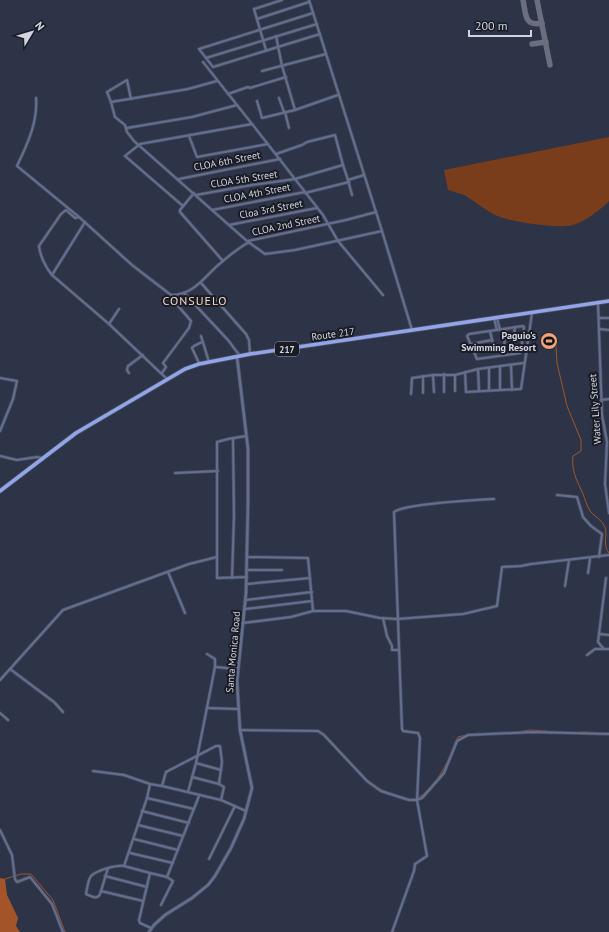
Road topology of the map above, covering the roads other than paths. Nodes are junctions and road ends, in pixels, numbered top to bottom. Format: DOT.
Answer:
graph roads {
  1 [pos="282,0"];
  2 [pos="309,1"];
  3 [pos="313,13"];
  4 [pos="257,19"];
  5 [pos="316,24"];
  6 [pos="260,29"];
  7 [pos="320,34"];
  8 [pos="276,36"];
  9 [pos="263,40"];
  10 [pos="278,47"];
  11 [pos="266,50"];
  12 [pos="326,54"];
  13 [pos="206,58"];
  14 [pos="203,62"];
  15 [pos="282,66"];
  16 [pos="262,71"];
  17 [pos="126,77"];
  18 [pos="286,78"];
  19 [pos="127,80"];
  20 [pos="218,81"];
  21 [pos="228,94"];
  22 [pos="338,95"];
  23 [pos="36,98"];
  24 [pos="280,98"];
  25 [pos="131,99"];
  26 [pos="256,101"];
  27 [pos="110,102"];
  28 [pos="237,105"];
  29 [pos="295,110"];
  30 [pos="285,112"];
  31 [pos="252,124"];
  32 [pos="127,128"];
  33 [pos="289,128"];
  34 [pos="188,136"];
  35 [pos="268,144"];
  36 [pos="138,145"];
  37 [pos="276,154"];
  38 [pos="280,159"];
  39 [pos="342,165"];
  40 [pos="364,175"];
  41 [pos="178,179"];
  42 [pos="295,179"];
  43 [pos="349,181"];
  44 [pos="305,192"];
  45 [pos="195,194"];
  46 [pos="352,196"];
  47 [pos="183,206"];
  48 [pos="317,208"];
  49 [pos="212,210"];
  50 [pos="376,212"];
  51 [pos="79,217"];
  52 [pos="85,222"];
  53 [pos="328,224"];
  54 [pos="229,225"];
  55 [pos="382,231"];
  56 [pos="248,242"];
  57 [pos="338,242"];
  58 [pos="223,261"];
  59 [pos="52,275"];
  60 [pos="201,283"];
  61 [pos="184,293"];
  62 [pos="171,295"];
  63 [pos="383,296"];
  64 [pos="609,301"];
  65 [pos="598,303"];
  66 [pos="119,309"];
  67 [pos="532,313"];
  68 [pos="496,318"];
  69 [pos="599,318"];
  70 [pos="609,318"];
  71 [pos="109,324"];
  72 [pos="515,327"];
  73 [pos="506,329"];
  74 [pos="599,329"];
  75 [pos="412,330"];
  76 [pos="498,330"];
  77 [pos="609,330"];
  78 [pos="490,331"];
  79 [pos="200,336"];
  80 [pos="492,340"];
  81 [pos="202,342"];
  82 [pos="470,344"];
  83 [pos="504,347"];
  84 [pos="494,348"];
  85 [pos="474,352"];
  86 [pos="512,353"];
  87 [pos="250,354"];
  88 [pos="143,355"];
  89 [pos="503,355"];
  90 [pos="238,356"];
  91 [pos="209,362"];
  92 [pos="524,363"];
  93 [pos="199,364"];
  94 [pos="511,365"];
  95 [pos="500,367"];
  96 [pos="489,368"];
  97 [pos="478,369"];
  98 [pos="129,372"];
  99 [pos="465,372"];
  100 [pos="162,373"];
  101 [pos="444,374"];
  102 [pos="433,375"];
  103 [pos="455,375"];
  104 [pos="423,376"];
  105 [pos="0,378"];
  106 [pos="168,379"];
  107 [pos="489,390"];
  108 [pos="500,390"];
  109 [pos="512,390"];
  110 [pos="455,391"];
  111 [pos="478,391"];
  112 [pos="434,392"];
  113 [pos="444,392"];
  114 [pos="423,393"];
  115 [pos="411,394"];
  116 [pos="609,399"];
  117 [pos="601,400"];
  118 [pos="0,431"];
  119 [pos="246,436"];
  120 [pos="233,438"];
  121 [pos="0,456"];
  122 [pos="43,458"];
  123 [pos="218,471"];
  124 [pos="175,473"];
  125 [pos="0,490"];
  126 [pos="557,495"];
  127 [pos="494,499"];
  128 [pos="609,513"];
  129 [pos="608,556"];
  130 [pos="217,557"];
  131 [pos="248,557"];
  132 [pos="598,557"];
  133 [pos="590,558"];
  134 [pos="569,560"];
  135 [pos="247,570"];
  136 [pos="282,570"];
  137 [pos="168,572"];
  138 [pos="588,573"];
  139 [pos="247,577"];
  140 [pos="232,578"];
  141 [pos="310,578"];
  142 [pos="606,578"];
  143 [pos="247,584"];
  144 [pos="565,586"];
  145 [pos="312,592"];
  146 [pos="246,600"];
  147 [pos="312,601"];
  148 [pos="245,609"];
  149 [pos="313,612"];
  150 [pos="185,613"];
  151 [pos="383,618"];
  152 [pos="398,619"];
  153 [pos="243,623"];
  154 [pos="599,634"];
  155 [pos="609,634"];
  156 [pos="603,648"];
  157 [pos="609,649"];
  158 [pos="398,650"];
  159 [pos="207,654"];
  160 [pos="587,655"];
  161 [pos="215,668"];
  162 [pos="10,669"];
  163 [pos="238,669"];
  164 [pos="0,680"];
  165 [pos="207,708"];
  166 [pos="238,709"];
  167 [pos="63,712"];
  168 [pos="0,713"];
  169 [pos="8,720"];
  170 [pos="240,730"];
  171 [pos="609,734"];
  172 [pos="197,756"];
  173 [pos="196,763"];
  174 [pos="221,770"];
  175 [pos="93,771"];
  176 [pos="192,777"];
  177 [pos="150,784"];
  178 [pos="220,784"];
  179 [pos="162,786"];
  180 [pos="188,792"];
  181 [pos="200,796"];
  182 [pos="148,798"];
  183 [pos="221,800"];
  184 [pos="417,800"];
  185 [pos="235,806"];
  186 [pos="194,809"];
  187 [pos="142,811"];
  188 [pos="246,811"];
  189 [pos="189,823"];
  190 [pos="138,825"];
  191 [pos="0,830"];
  192 [pos="183,836"];
  193 [pos="134,839"];
  194 [pos="178,850"];
  195 [pos="130,853"];
  196 [pos="209,858"];
  197 [pos="173,863"];
  198 [pos="124,866"];
  199 [pos="108,868"];
  200 [pos="150,873"];
  201 [pos="105,876"];
  202 [pos="167,877"];
  203 [pos="147,887"];
  204 [pos="101,891"];
  205 [pos="143,901"];
  206 [pos="161,905"];
  207 [pos="151,928"];
  208 [pos="63,932"];
  209 [pos="149,932"];
  210 [pos="392,932"];
  1 -- 4 [label="street"];
  2 -- 3 [label="street"];
  2 -- 4 [label="street"];
  3 -- 5 [label="street"];
  3 -- 6 [label="street"];
  4 -- 6 [label="street"];
  5 -- 7 [label="street"];
  5 -- 8 [label="street"];
  6 -- 9 [label="street"];
  6 -- 13 [label="street"];
  7 -- 10 [label="street"];
  7 -- 12 [label="street"];
  8 -- 9 [label="street"];
  8 -- 10 [label="street"];
  9 -- 11 [label="street"];
  9 -- 13 [label="street"];
  10 -- 11 [label="street"];
  10 -- 15 [label="street"];
  11 -- 13 [label="street"];
  12 -- 15 [label="street"];
  12 -- 22 [label="street"];
  14 -- 20 [label="street"];
  15 -- 16 [label="street"];
  15 -- 18 [label="street"];
  17 -- 19 [label="street"];
  18 -- 21 [label="street"];
  18 -- 29 [label="street"];
  19 -- 25 [label="street"];
  19 -- 27 [label="street"];
  20 -- 21 [label="street"];
  20 -- 25 [label="street"];
  21 -- 28 [label="street"];
  22 -- 29 [label="street"];
  22 -- 40 [label="street"];
  23 -- 51 [label="street"];
  24 -- 30 [label="street"];
  25 -- 27 [label="street"];
  26 -- 30 [label="street"];
  27 -- 32 [label="street"];
  28 -- 31 [label="street"];
  28 -- 32 [label="street"];
  29 -- 30 [label="street"];
  30 -- 33 [label="street"];
  31 -- 34 [label="street"];
  31 -- 35 [label="street"];
  32 -- 36 [label="street"];
  34 -- 35 [label="street"];
  34 -- 36 [label="street"];
  35 -- 37 [label="street"];
  36 -- 41 [label="street"];
  36 -- 47 [label="street"];
  37 -- 38 [label="street"];
  37 -- 39 [label="street"];
  38 -- 41 [label="street, CLOA 6th Street"];
  38 -- 42 [label="street"];
  39 -- 42 [label="street, CLOA 5th Street"];
  39 -- 43 [label="street"];
  40 -- 43 [label="street, CLOA 4th Street"];
  40 -- 50 [label="street"];
  41 -- 45 [label="street"];
  42 -- 44 [label="street"];
  42 -- 45 [label="street, CLOA 5th Street"];
  43 -- 44 [label="street, CLOA 4th Street"];
  43 -- 46 [label="street"];
  44 -- 48 [label="street"];
  44 -- 49 [label="street, CLOA 4th Street"];
  45 -- 47 [label="street"];
  45 -- 49 [label="street"];
  47 -- 58 [label="street"];
  48 -- 53 [label="street"];
  48 -- 54 [label="street, Cloa 3rd Street"];
  49 -- 54 [label="street"];
  50 -- 53 [label="street, CLOA 2nd Street"];
  50 -- 55 [label="street"];
  51 -- 52 [label="street"];
  51 -- 59 [label="street"];
  52 -- 59 [label="street"];
  52 -- 62 [label="street"];
  53 -- 56 [label="street, CLOA 2nd Street"];
  53 -- 57 [label="street"];
  54 -- 56 [label="street"];
  55 -- 57 [label="street"];
  55 -- 75 [label="street"];
  56 -- 57 [label="street"];
  56 -- 58 [label="street"];
  57 -- 63 [label="street"];
  58 -- 60 [label="street"];
  59 -- 71 [label="street"];
  60 -- 61 [label="street"];
  60 -- 87 [label="street"];
  61 -- 62 [label="street"];
  61 -- 90 [label="street"];
  62 -- 100 [label="street"];
  64 -- 65 [label="main road, Route 217 / 217"];
  65 -- 67 [label="main road, Route 217 / 217"];
  65 -- 69 [label="street, Water Lily Street"];
  66 -- 71 [label="street"];
  67 -- 68 [label="main road, Route 217 / 217"];
  67 -- 92 [label="street"];
  68 -- 75 [label="main road, Route 217 / 217"];
  68 -- 76 [label="street"];
  69 -- 70 [label="street"];
  69 -- 74 [label="street, Water Lily Street"];
  71 -- 88 [label="street"];
  72 -- 73 [label="street"];
  72 -- 86 [label="street"];
  72 -- 86 [label="street"];
  73 -- 76 [label="street"];
  73 -- 83 [label="street"];
  74 -- 77 [label="street"];
  74 -- 117 [label="street, Water Lily Street"];
  75 -- 87 [label="main road, Route 217 / 217"];
  76 -- 78 [label="street"];
  78 -- 80 [label="street"];
  78 -- 82 [label="street"];
  79 -- 81 [label="street"];
  80 -- 82 [label="street"];
  80 -- 84 [label="street"];
  81 -- 91 [label="street"];
  81 -- 93 [label="street"];
  82 -- 85 [label="street"];
  83 -- 84 [label="street"];
  83 -- 89 [label="street"];
  84 -- 85 [label="street"];
  85 -- 89 [label="street"];
  86 -- 89 [label="street"];
  87 -- 90 [label="main road, Route 217 / 217"];
  88 -- 98 [label="street"];
  88 -- 100 [label="street"];
  90 -- 91 [label="main road, Route 217 / 217"];
  90 -- 119 [label="street, Santa Monica Road"];
  91 -- 93 [label="main road, Route 217 / 217"];
  92 -- 94 [label="street"];
  92 -- 109 [label="street"];
  93 -- 106 [label="main road, Route 217 / 217"];
  94 -- 95 [label="street"];
  94 -- 109 [label="street"];
  95 -- 96 [label="street"];
  95 -- 108 [label="street"];
  96 -- 97 [label="street"];
  96 -- 107 [label="street"];
  97 -- 99 [label="street"];
  97 -- 111 [label="street"];
  99 -- 103 [label="street"];
  99 -- 111 [label="street"];
  100 -- 106 [label="street"];
  101 -- 102 [label="street"];
  101 -- 103 [label="street"];
  101 -- 113 [label="street"];
  102 -- 104 [label="street"];
  102 -- 112 [label="street"];
  103 -- 110 [label="street"];
  104 -- 114 [label="street"];
  104 -- 115 [label="street"];
  105 -- 118 [label="street"];
  106 -- 122 [label="main road, Route 217 / 217"];
  107 -- 108 [label="street"];
  107 -- 111 [label="street"];
  108 -- 109 [label="street"];
  116 -- 117 [label="street"];
  117 -- 128 [label="street, Water Lily Street"];
  119 -- 120 [label="street"];
  119 -- 131 [label="street, Santa Monica Road"];
  120 -- 123 [label="street"];
  120 -- 140 [label="street"];
  121 -- 122 [label="street"];
  122 -- 125 [label="main road, Route 217 / 217"];
  123 -- 124 [label="street"];
  123 -- 130 [label="street"];
  126 -- 132 [label="street"];
  127 -- 152 [label="street"];
  129 -- 132 [label="street"];
  130 -- 137 [label="street"];
  130 -- 140 [label="street"];
  131 -- 135 [label="street, Santa Monica Road"];
  131 -- 141 [label="street"];
  132 -- 133 [label="street"];
  133 -- 134 [label="street"];
  133 -- 138 [label="street"];
  134 -- 144 [label="street"];
  134 -- 152 [label="street"];
  135 -- 136 [label="street"];
  135 -- 139 [label="street, Santa Monica Road"];
  137 -- 150 [label="street"];
  137 -- 162 [label="street"];
  139 -- 140 [label="street"];
  139 -- 143 [label="street, Santa Monica Road"];
  141 -- 143 [label="street"];
  141 -- 145 [label="street"];
  142 -- 154 [label="street"];
  143 -- 146 [label="street, Santa Monica Road"];
  145 -- 146 [label="street"];
  145 -- 147 [label="street"];
  146 -- 148 [label="street, Santa Monica Road"];
  147 -- 148 [label="street"];
  147 -- 149 [label="street"];
  148 -- 153 [label="street, Santa Monica Road"];
  149 -- 151 [label="street"];
  149 -- 153 [label="street"];
  151 -- 152 [label="street"];
  151 -- 158 [label="street"];
  152 -- 158 [label="street"];
  153 -- 163 [label="street, Santa Monica Road"];
  154 -- 155 [label="street"];
  154 -- 156 [label="street"];
  156 -- 157 [label="street"];
  156 -- 160 [label="street"];
  158 -- 184 [label="street"];
  159 -- 161 [label="street"];
  161 -- 163 [label="street"];
  161 -- 165 [label="street"];
  162 -- 164 [label="street"];
  162 -- 167 [label="street"];
  163 -- 166 [label="street, Santa Monica Road"];
  165 -- 166 [label="street"];
  165 -- 172 [label="street"];
  166 -- 170 [label="street, Santa Monica Road"];
  168 -- 169 [label="street"];
  170 -- 184 [label="street"];
  170 -- 188 [label="street, Santa Monica Road"];
  171 -- 184 [label="street"];
  172 -- 173 [label="street"];
  172 -- 174 [label="street"];
  172 -- 179 [label="street"];
  173 -- 174 [label="street"];
  173 -- 176 [label="street"];
  174 -- 178 [label="street"];
  175 -- 177 [label="street"];
  176 -- 178 [label="street"];
  176 -- 180 [label="street"];
  177 -- 179 [label="street"];
  177 -- 182 [label="street"];
  178 -- 183 [label="street"];
  179 -- 180 [label="street"];
  180 -- 181 [label="street"];
  181 -- 183 [label="street"];
  181 -- 186 [label="street"];
  182 -- 186 [label="street"];
  182 -- 187 [label="street"];
  183 -- 185 [label="street"];
  184 -- 210 [label="street"];
  185 -- 188 [label="street"];
  185 -- 196 [label="street"];
  186 -- 189 [label="street"];
  187 -- 189 [label="street"];
  187 -- 190 [label="street"];
  188 -- 207 [label="street, Santa Monica Road"];
  189 -- 192 [label="street"];
  190 -- 192 [label="street"];
  190 -- 193 [label="street"];
  191 -- 208 [label="street"];
  192 -- 194 [label="street"];
  193 -- 194 [label="street"];
  193 -- 195 [label="street"];
  194 -- 197 [label="street"];
  195 -- 197 [label="street"];
  195 -- 198 [label="street"];
  197 -- 202 [label="street"];
  198 -- 199 [label="street"];
  198 -- 200 [label="street"];
  199 -- 201 [label="street"];
  199 -- 204 [label="street"];
  200 -- 202 [label="street"];
  200 -- 203 [label="street"];
  201 -- 203 [label="street"];
  201 -- 204 [label="street"];
  202 -- 206 [label="street"];
  203 -- 205 [label="street"];
  204 -- 205 [label="street"];
  205 -- 207 [label="street"];
  207 -- 209 [label="street, Santa Monica Road"];
}
